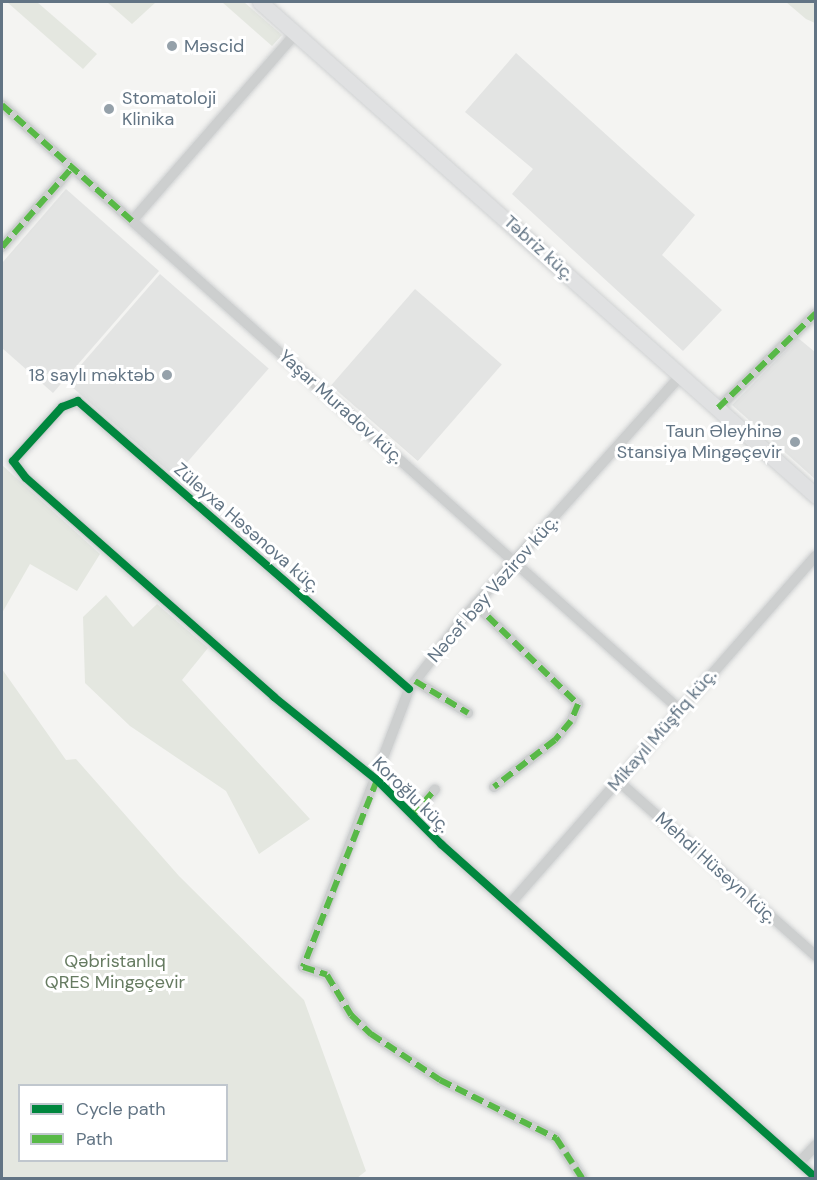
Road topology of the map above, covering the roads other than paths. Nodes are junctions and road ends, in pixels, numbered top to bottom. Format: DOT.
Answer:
graph roads {
  1 [pos="260,2"];
  2 [pos="295,33"];
  3 [pos="2,105"];
  4 [pos="72,168"];
  5 [pos="132,221"];
  6 [pos="2,245"];
  7 [pos="816,313"];
  8 [pos="681,375"];
  9 [pos="62,407"];
  10 [pos="718,408"];
  11 [pos="816,496"];
  12 [pos="816,556"];
  13 [pos="515,562"];
  14 [pos="476,604"];
  15 [pos="412,685"];
  16 [pos="680,709"];
  17 [pos="468,714"];
  18 [pos="377,780"];
  19 [pos="617,780"];
  20 [pos="494,787"];
  21 [pos="435,790"];
  22 [pos="412,816"];
  23 [pos="509,904"];
  24 [pos="816,956"];
  25 [pos="816,1145"];
  26 [pos="799,1163"];
  27 [pos="816,1178"];
  28 [pos="582,1179"];
  1 -- 2 [label="main road, Təbriz küç."];
  2 -- 5 [label="street"];
  2 -- 8 [label="main road, Təbriz küç."];
  3 -- 4 [label="street, Yaşar Muradov küç."];
  4 -- 5 [label="street, Yaşar Muradov küç."];
  4 -- 6 [label="street"];
  5 -- 13 [label="street, Yaşar Muradov küç."];
  7 -- 10 [label="street"];
  8 -- 10 [label="main road, Təbriz küç."];
  8 -- 13 [label="street, Nəcəf bəy Vəzirov küç."];
  9 -- 15 [label="street, Züleyxa Həsənova küç."];
  9 -- 18 [label="street, Koroğlu küç."];
  10 -- 11 [label="main road, Təbriz küç."];
  12 -- 16 [label="street, Mikayıl Müşfiq küç."];
  13 -- 14 [label="street, Nəcəf bəy Vəzirov küç."];
  13 -- 16 [label="street, Yaşar Muradov küç."];
  14 -- 15 [label="street, Nəcəf bəy Vəzirov küç."];
  14 -- 20 [label="street"];
  15 -- 17 [label="street"];
  15 -- 18 [label="street, Nəcəf bəy Vəzirov küç."];
  16 -- 19 [label="street, Mikayıl Müşfiq küç."];
  18 -- 22 [label="street, Koroğlu küç."];
  18 -- 28 [label="street, Nəcəf bəy Vəzirov küç."];
  19 -- 23 [label="street, Mikayıl Müşfiq küç."];
  19 -- 24 [label="street, Mehdi Hüseyn küç."];
  21 -- 22 [label="street"];
  22 -- 23 [label="street, Koroğlu küç."];
  23 -- 26 [label="street, Koroğlu küç."];
  25 -- 26 [label="street"];
  26 -- 27 [label="street, Koroğlu küç."];
}
